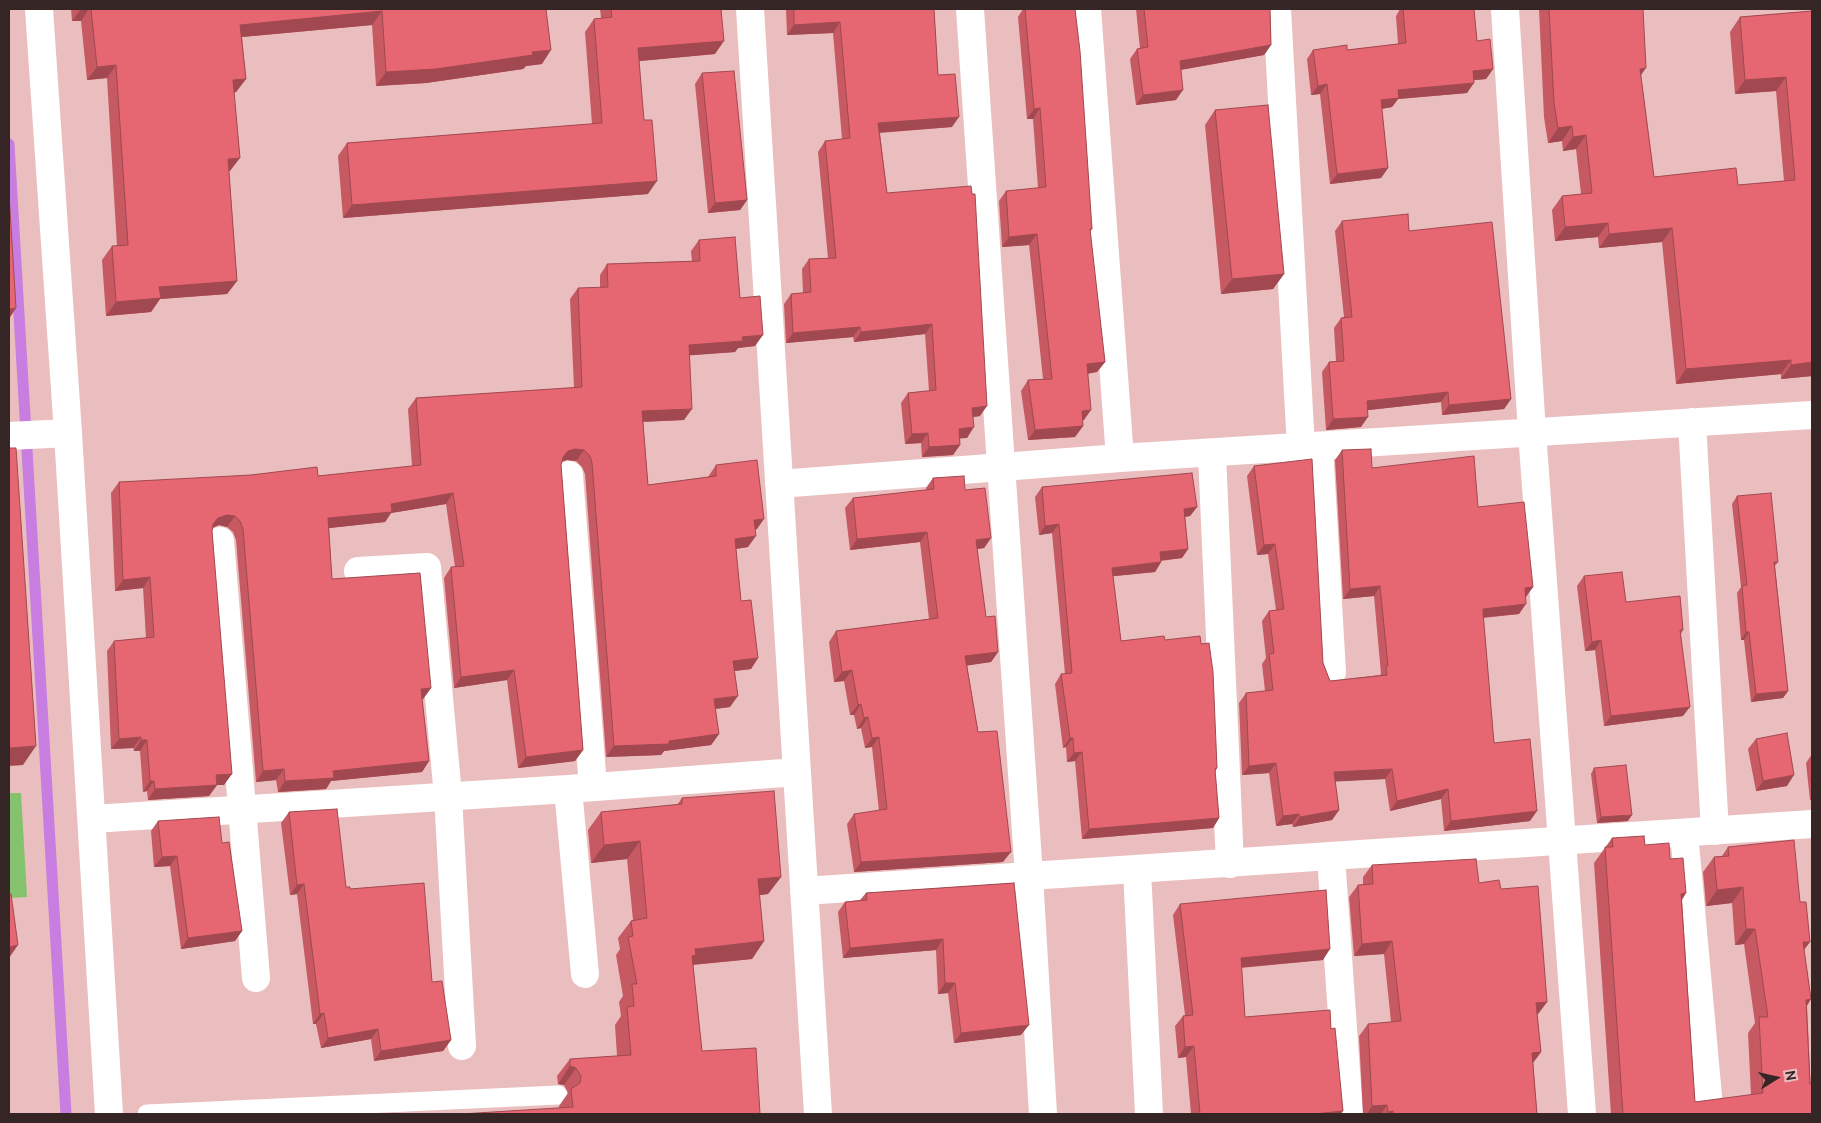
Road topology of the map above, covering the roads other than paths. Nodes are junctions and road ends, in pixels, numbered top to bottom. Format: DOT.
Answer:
graph roads {
  1 [pos="39,9"];
  2 [pos="750,9"];
  3 [pos="970,9"];
  4 [pos="1086,9"];
  5 [pos="1277,9"];
  6 [pos="1505,9"];
  7 [pos="1812,415"];
  8 [pos="1692,422"];
  9 [pos="1532,432"];
  10 [pos="68,433"];
  11 [pos="9,436"];
  12 [pos="1310,447"];
  13 [pos="1212,454"];
  14 [pos="1120,458"];
  15 [pos="1000,469"];
  16 [pos="569,475"];
  17 [pos="779,484"];
  18 [pos="220,541"];
  19 [pos="358,571"];
  20 [pos="1332,672"];
  21 [pos="797,772"];
  22 [pos="580,788"];
  23 [pos="448,796"];
  24 [pos="242,809"];
  25 [pos="92,819"];
  26 [pos="1812,824"];
  27 [pos="1715,831"];
  28 [pos="1684,833"];
  29 [pos="1562,842"];
  30 [pos="1331,857"];
  31 [pos="1230,864"];
  32 [pos="1137,870"];
  33 [pos="1029,876"];
  34 [pos="804,891"];
  35 [pos="586,974"];
  36 [pos="256,978"];
  37 [pos="462,1046"];
  38 [pos="558,1095"];
  39 [pos="1708,1096"];
  40 [pos="109,1114"];
  41 [pos="148,1114"];
  42 [pos="818,1114"];
  43 [pos="1043,1114"];
  44 [pos="1149,1114"];
  45 [pos="1349,1114"];
  46 [pos="1582,1114"];
  1 -- 10 [label="street"];
  2 -- 17 [label="street"];
  3 -- 15 [label="street"];
  4 -- 14 [label="street"];
  5 -- 12 [label="street"];
  6 -- 9 [label="street"];
  7 -- 8 [label="street"];
  8 -- 9 [label="street"];
  8 -- 27 [label="street"];
  9 -- 12 [label="street"];
  9 -- 29 [label="street"];
  10 -- 11 [label="street"];
  10 -- 25 [label="street"];
  12 -- 13 [label="street"];
  12 -- 20 [label="street"];
  13 -- 14 [label="street"];
  13 -- 31 [label="street"];
  14 -- 15 [label="street"];
  15 -- 17 [label="street"];
  15 -- 33 [label="street"];
  16 -- 22 [label="street"];
  17 -- 21 [label="street"];
  18 -- 24 [label="street"];
  19 -- 23 [label="street"];
  21 -- 22 [label="street"];
  21 -- 34 [label="street"];
  22 -- 23 [label="street"];
  22 -- 35 [label="street"];
  23 -- 24 [label="street"];
  23 -- 37 [label="street"];
  24 -- 25 [label="street"];
  24 -- 36 [label="street"];
  25 -- 40 [label="street"];
  26 -- 27 [label="street"];
  27 -- 28 [label="street"];
  28 -- 29 [label="street"];
  28 -- 39 [label="street"];
  29 -- 30 [label="street"];
  29 -- 46 [label="street"];
  30 -- 31 [label="street"];
  30 -- 45 [label="street"];
  31 -- 32 [label="street"];
  32 -- 33 [label="street"];
  32 -- 44 [label="street"];
  33 -- 34 [label="street"];
  33 -- 43 [label="street"];
  34 -- 42 [label="street"];
  38 -- 41 [label="lane"];
}
